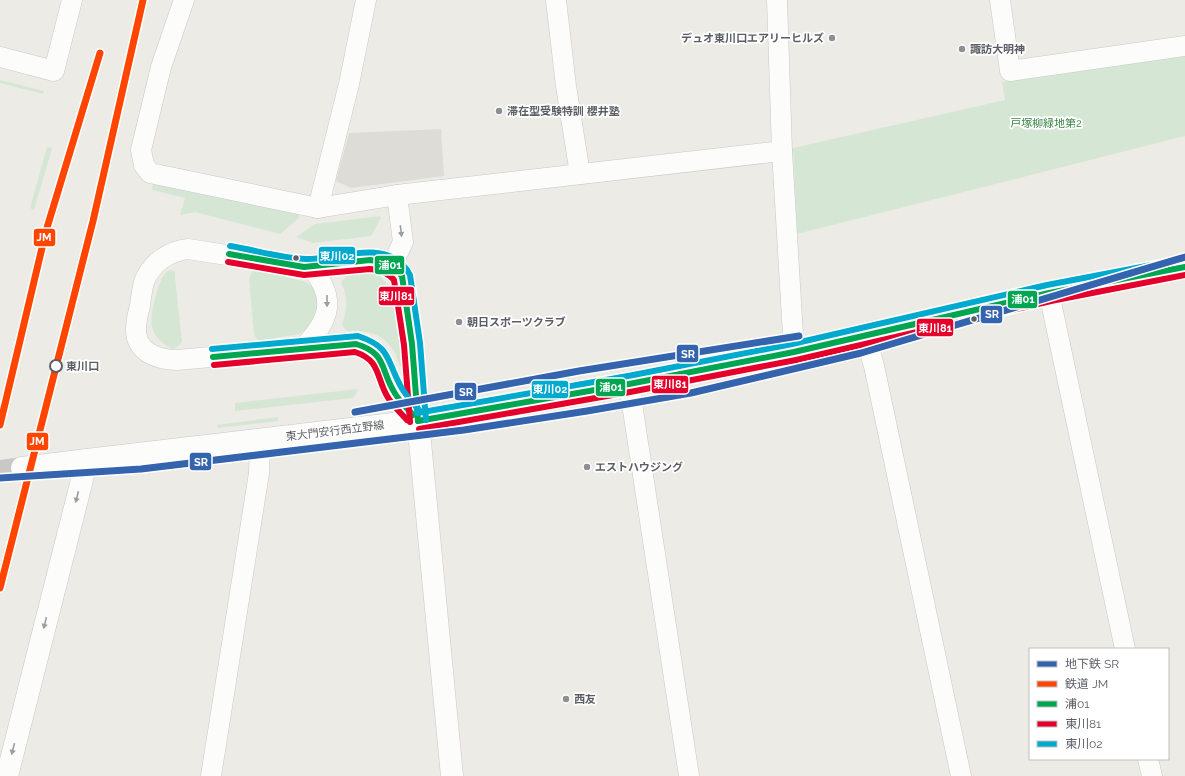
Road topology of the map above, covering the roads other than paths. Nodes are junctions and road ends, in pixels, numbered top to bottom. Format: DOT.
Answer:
graph roads {
  1 [pos="72,0"];
  2 [pos="184,0"];
  3 [pos="366,0"];
  4 [pos="556,0"];
  5 [pos="777,0"];
  6 [pos="1000,0"];
  7 [pos="1185,46"];
  8 [pos="0,57"];
  9 [pos="782,151"];
  10 [pos="580,174"];
  11 [pos="396,195"];
  12 [pos="318,208"];
  13 [pos="392,265"];
  14 [pos="311,267"];
  15 [pos="1185,267"];
  16 [pos="1049,293"];
  17 [pos="865,334"];
  18 [pos="304,348"];
  19 [pos="794,352"];
  20 [pos="629,384"];
  21 [pos="418,420"];
  22 [pos="260,440"];
  23 [pos="87,460"];
  24 [pos="22,468"];
  25 [pos="1125,648"];
  26 [pos="1148,760"];
  27 [pos="7,776"];
  28 [pos="211,776"];
  29 [pos="452,776"];
  30 [pos="689,776"];
  31 [pos="961,776"];
  32 [pos="1152,776"];
  1 -- 8 [label="street"];
  2 -- 12 [label="street"];
  3 -- 12 [label="street"];
  4 -- 10 [label="street"];
  5 -- 9 [label="street"];
  6 -- 7 [label="street"];
  9 -- 10 [label="street"];
  9 -- 19 [label="street"];
  10 -- 11 [label="street"];
  11 -- 12 [label="street"];
  11 -- 13 [label="street, one-way"];
  13 -- 14 [label="street"];
  13 -- 21 [label="street"];
  14 -- 18 [label="street, one-way"];
  14 -- 18 [label="street"];
  15 -- 16 [label="main road, 東大門安行西立野線"];
  16 -- 17 [label="main road, 東大門安行西立野線"];
  16 -- 25 [label="street"];
  17 -- 19 [label="main road, 東大門安行西立野線"];
  17 -- 31 [label="street"];
  18 -- 21 [label="street"];
  19 -- 20 [label="main road, 東大門安行西立野線"];
  20 -- 21 [label="main road, 東大門安行西立野線"];
  20 -- 30 [label="street"];
  21 -- 22 [label="main road, 東大門安行西立野線"];
  21 -- 29 [label="main road"];
  22 -- 23 [label="main road, 東大門安行西立野線"];
  22 -- 28 [label="street"];
  23 -- 24 [label="main road, 東大門安行西立野線"];
  23 -- 27 [label="main road, one-way"];
  26 -- 32 [label="street"];
}
